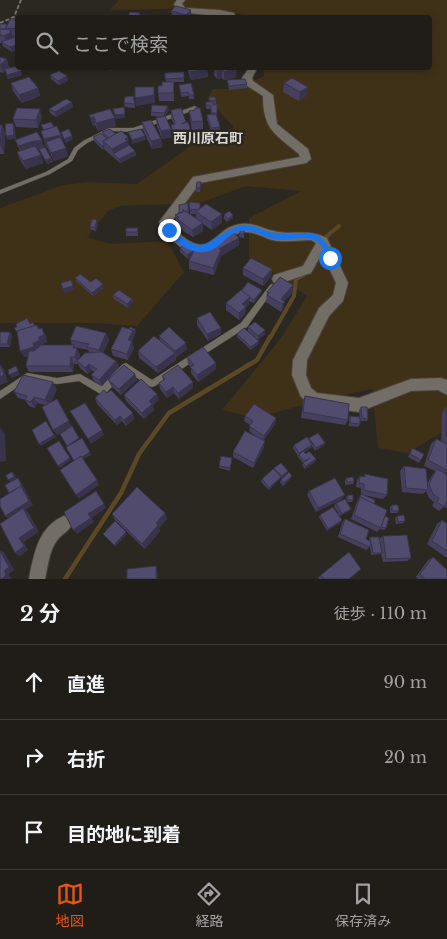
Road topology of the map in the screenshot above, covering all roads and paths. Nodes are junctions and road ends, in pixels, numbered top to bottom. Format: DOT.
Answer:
graph roads {
  1 [pos="21,0"];
  2 [pos="181,0"];
  3 [pos="231,15"];
  4 [pos="0,23"];
  5 [pos="252,70"];
  6 [pos="195,108"];
  7 [pos="0,192"];
  8 [pos="323,241"];
  9 [pos="278,279"];
  10 [pos="447,389"];
  11 [pos="0,395"];
  12 [pos="64,524"];
  13 [pos="37,579"];
  1 -- 4 [label="path"];
  2 -- 3 [label="street"];
  5 -- 8 [label="street"];
  6 -- 7 [label="lane"];
  8 -- 9 [label="street"];
  8 -- 10 [label="street"];
  9 -- 11 [label="lane"];
  12 -- 13 [label="street"];
}
